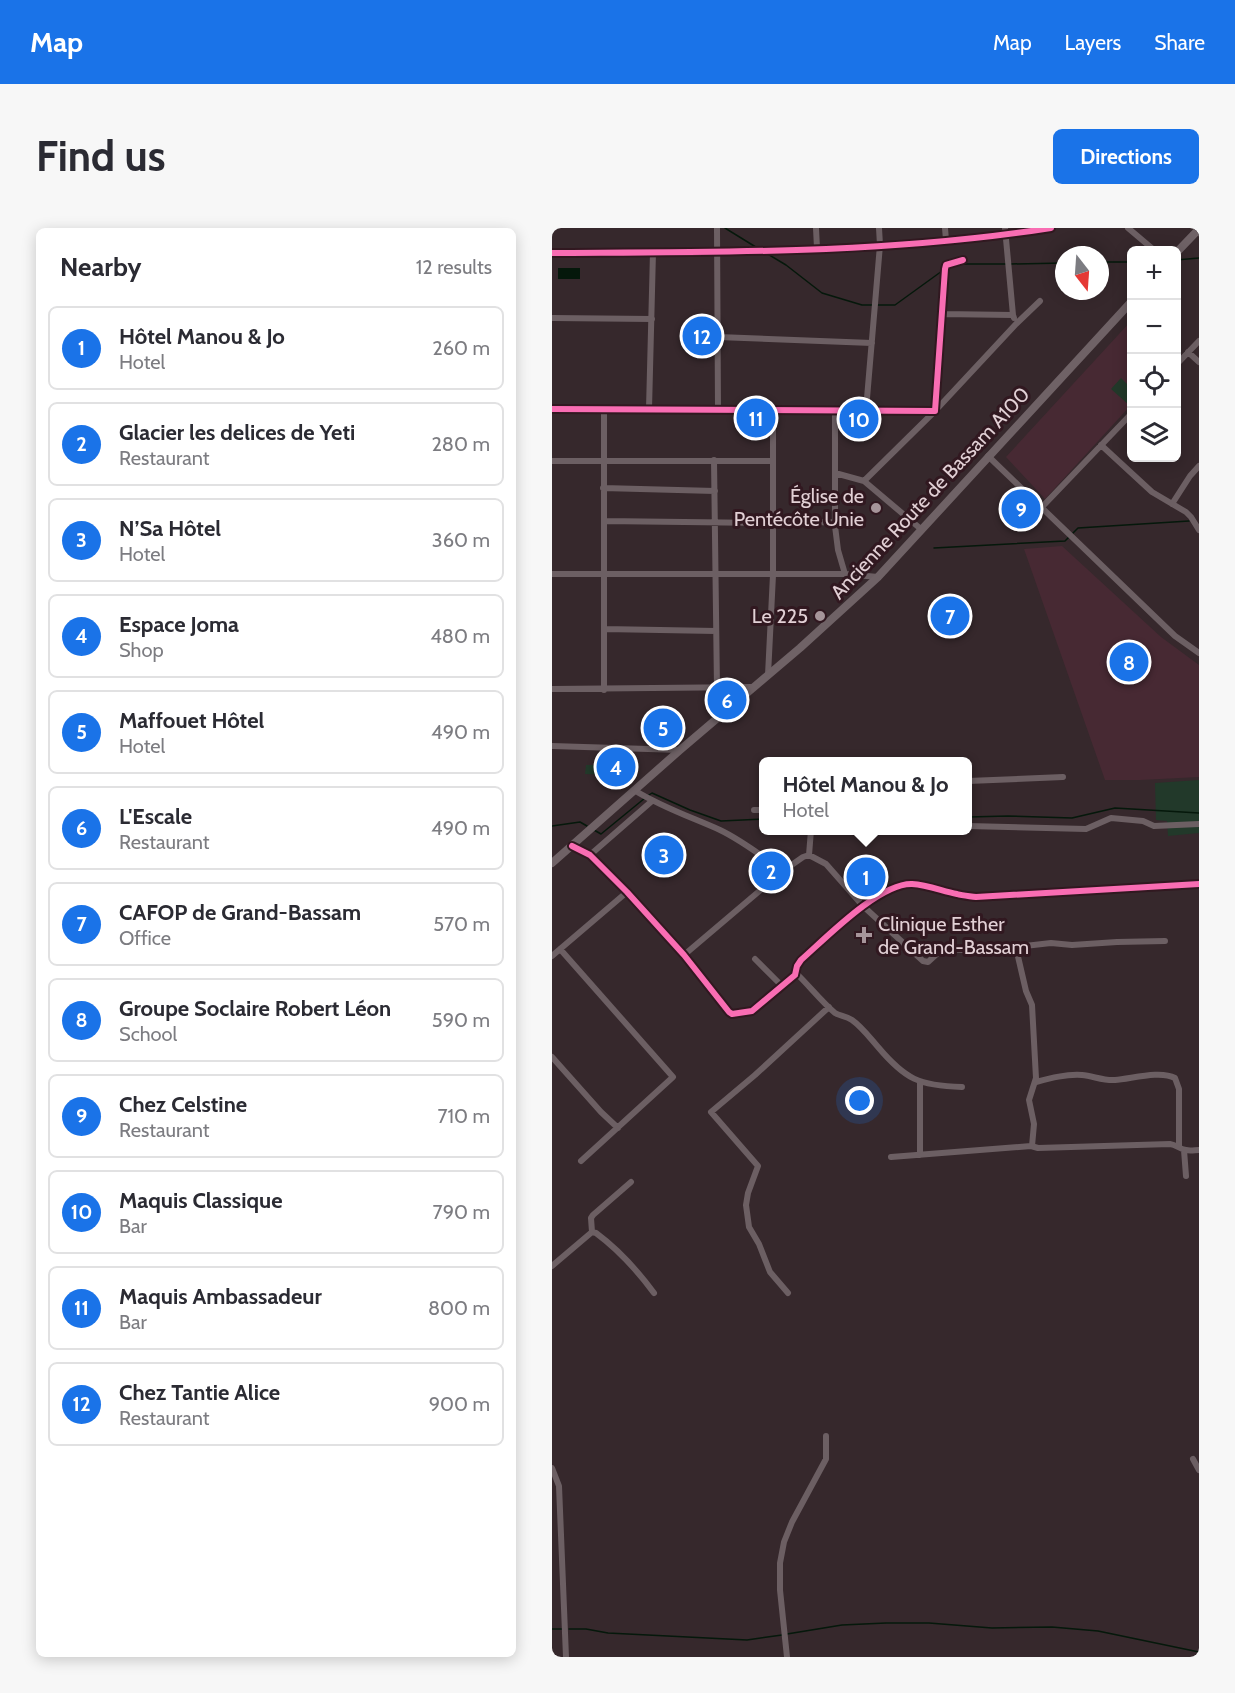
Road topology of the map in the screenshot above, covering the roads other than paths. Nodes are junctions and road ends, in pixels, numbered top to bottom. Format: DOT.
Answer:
graph roads {
  1 [pos="717,228"];
  2 [pos="816,228"];
  3 [pos="879,228"];
  4 [pos="945,228"];
  5 [pos="1051,228"];
  6 [pos="1128,228"];
  7 [pos="1199,230"];
  8 [pos="1006,232"];
  9 [pos="946,240"];
  10 [pos="880,245"];
  11 [pos="1149,246"];
  12 [pos="817,248"];
  13 [pos="1181,249"];
  14 [pos="654,252"];
  15 [pos="552,253"];
  16 [pos="717,253"];
  17 [pos="963,260"];
  18 [pos="1040,301"];
  19 [pos="1127,306"];
  20 [pos="942,314"];
  21 [pos="1013,315"];
  22 [pos="552,318"];
  23 [pos="652,319"];
  24 [pos="1016,324"];
  25 [pos="718,337"];
  26 [pos="1199,341"];
  27 [pos="872,342"];
  28 [pos="1188,352"];
  29 [pos="1181,360"];
  30 [pos="1199,362"];
  31 [pos="552,409"];
  32 [pos="604,409"];
  33 [pos="649,409"];
  34 [pos="718,410"];
  35 [pos="773,410"];
  36 [pos="835,410"];
  37 [pos="866,410"];
  38 [pos="935,411"];
  39 [pos="1127,417"];
  40 [pos="1101,446"];
  41 [pos="988,456"];
  42 [pos="603,460"];
  43 [pos="714,460"];
  44 [pos="552,461"];
  45 [pos="773,461"];
  46 [pos="1199,466"];
  47 [pos="835,473"];
  48 [pos="864,481"];
  49 [pos="603,488"];
  50 [pos="715,491"];
  51 [pos="1172,504"];
  52 [pos="1041,508"];
  53 [pos="604,521"];
  54 [pos="716,522"];
  55 [pos="834,522"];
  56 [pos="773,524"];
  57 [pos="922,530"];
  58 [pos="1199,530"];
  59 [pos="552,574"];
  60 [pos="717,574"];
  61 [pos="845,574"];
  62 [pos="605,575"];
  63 [pos="773,575"];
  64 [pos="878,577"];
  65 [pos="604,629"];
  66 [pos="716,631"];
  67 [pos="1199,652"];
  68 [pos="768,675"];
  69 [pos="753,687"];
  70 [pos="717,688"];
  71 [pos="552,689"];
  72 [pos="604,690"];
  73 [pos="552,746"];
  74 [pos="680,750"];
  75 [pos="1063,777"];
  76 [pos="972,781"];
  77 [pos="634,790"];
  78 [pos="652,801"];
  79 [pos="754,810"];
  80 [pos="759,810"];
  81 [pos="1199,824"];
  82 [pos="972,826"];
  83 [pos="811,835"];
  84 [pos="572,846"];
  85 [pos="590,855"];
  86 [pos="809,855"];
  87 [pos="552,863"];
  88 [pos="783,871"];
  89 [pos="1199,884"];
  90 [pos="627,892"];
  91 [pos="864,906"];
  92 [pos="1164,941"];
  93 [pos="1016,948"];
  94 [pos="560,949"];
  95 [pos="552,956"];
  96 [pos="684,956"];
  97 [pos="755,959"];
  98 [pos="795,975"];
  99 [pos="781,985"];
  100 [pos="829,1007"];
  101 [pos="552,1057"];
  102 [pos="920,1082"];
  103 [pos="1036,1082"];
  104 [pos="962,1087"];
  105 [pos="618,1128"];
  106 [pos="1032,1146"];
  107 [pos="1181,1148"];
  108 [pos="1199,1150"];
  109 [pos="921,1155"];
  110 [pos="891,1157"];
  111 [pos="581,1161"];
  112 [pos="1186,1176"];
  113 [pos="631,1182"];
  114 [pos="592,1232"];
  115 [pos="552,1266"];
  116 [pos="654,1293"];
  117 [pos="788,1293"];
  118 [pos="826,1436"];
  119 [pos="1193,1459"];
  120 [pos="552,1468"];
  121 [pos="1199,1470"];
  122 [pos="566,1657"];
  123 [pos="787,1657"];
  1 -- 16 [label="street"];
  2 -- 12 [label="street"];
  3 -- 10 [label="street"];
  4 -- 9 [label="street"];
  5 -- 8 [label="street"];
  6 -- 11 [label="street"];
  7 -- 13 [label="main road"];
  8 -- 9 [label="street"];
  8 -- 21 [label="street"];
  9 -- 10 [label="street"];
  10 -- 12 [label="street"];
  10 -- 27 [label="street"];
  12 -- 16 [label="street"];
  14 -- 15 [label="street"];
  14 -- 16 [label="street"];
  14 -- 23 [label="street"];
  16 -- 25 [label="street"];
  17 -- 20 [label="street"];
  18 -- 24 [label="street"];
  19 -- 41 [label="main road, Ancienne Route de Bassam A100"];
  20 -- 21 [label="street"];
  20 -- 38 [label="street"];
  21 -- 24 [label="street"];
  22 -- 23 [label="street"];
  23 -- 33 [label="street"];
  24 -- 38 [label="street"];
  25 -- 27 [label="street"];
  25 -- 34 [label="street"];
  26 -- 28 [label="street"];
  27 -- 37 [label="street"];
  28 -- 29 [label="street"];
  28 -- 30 [label="street"];
  31 -- 32 [label="street"];
  32 -- 33 [label="street"];
  32 -- 42 [label="street"];
  33 -- 34 [label="street"];
  34 -- 35 [label="street"];
  35 -- 36 [label="street"];
  35 -- 45 [label="street"];
  36 -- 37 [label="street"];
  36 -- 47 [label="street"];
  37 -- 38 [label="street"];
  38 -- 48 [label="street"];
  39 -- 40 [label="street"];
  40 -- 51 [label="street"];
  40 -- 52 [label="street"];
  41 -- 52 [label="street"];
  41 -- 57 [label="main road, Ancienne Route de Bassam A100"];
  42 -- 43 [label="street"];
  42 -- 44 [label="street"];
  42 -- 49 [label="street"];
  43 -- 45 [label="street"];
  43 -- 50 [label="street"];
  45 -- 56 [label="street"];
  46 -- 51 [label="street"];
  47 -- 48 [label="street"];
  47 -- 55 [label="street"];
  48 -- 57 [label="street"];
  49 -- 50 [label="street"];
  49 -- 53 [label="street"];
  50 -- 54 [label="street"];
  51 -- 58 [label="street"];
  52 -- 67 [label="street"];
  53 -- 54 [label="street"];
  53 -- 62 [label="street"];
  54 -- 56 [label="street"];
  54 -- 60 [label="street"];
  55 -- 56 [label="street"];
  55 -- 61 [label="street"];
  56 -- 63 [label="street"];
  57 -- 64 [label="main road, Ancienne Route de Bassam A100"];
  59 -- 62 [label="street"];
  60 -- 62 [label="street"];
  60 -- 63 [label="street"];
  60 -- 66 [label="street"];
  61 -- 63 [label="street"];
  61 -- 64 [label="street"];
  62 -- 65 [label="street"];
  63 -- 68 [label="street"];
  64 -- 68 [label="main road, Ancienne Route de Bassam A100"];
  65 -- 66 [label="street"];
  65 -- 72 [label="street"];
  66 -- 70 [label="street"];
  68 -- 69 [label="main road, Ancienne Route de Bassam A100"];
  69 -- 70 [label="street"];
  69 -- 74 [label="main road, Ancienne Route de Bassam A100"];
  70 -- 72 [label="street"];
  71 -- 72 [label="street"];
  73 -- 74 [label="street"];
  74 -- 77 [label="main road, Ancienne Route de Bassam A100"];
  75 -- 76 [label="street"];
  77 -- 78 [label="street"];
  77 -- 84 [label="main road, Ancienne Route de Bassam A100"];
  78 -- 85 [label="street"];
  78 -- 88 [label="street"];
  79 -- 80 [label="street"];
  81 -- 82 [label="street"];
  83 -- 86 [label="street"];
  84 -- 85 [label="street"];
  84 -- 87 [label="main road, Ancienne Route de Bassam A100"];
  85 -- 90 [label="street"];
  86 -- 88 [label="street"];
  86 -- 91 [label="street"];
  88 -- 96 [label="street"];
  89 -- 91 [label="street"];
  90 -- 94 [label="street"];
  90 -- 96 [label="street"];
  91 -- 93 [label="street"];
  91 -- 98 [label="street"];
  92 -- 93 [label="street"];
  93 -- 103 [label="street"];
  94 -- 95 [label="street"];
  94 -- 105 [label="street"];
  96 -- 99 [label="street"];
  97 -- 99 [label="street"];
  98 -- 99 [label="street"];
  98 -- 100 [label="street"];
  100 -- 102 [label="street"];
  100 -- 117 [label="street"];
  101 -- 105 [label="street"];
  102 -- 104 [label="street"];
  102 -- 109 [label="street"];
  103 -- 106 [label="street"];
  103 -- 107 [label="street"];
  105 -- 111 [label="street"];
  106 -- 107 [label="street"];
  106 -- 109 [label="street"];
  107 -- 108 [label="street"];
  107 -- 112 [label="street"];
  109 -- 110 [label="street"];
  113 -- 114 [label="street"];
  114 -- 115 [label="street"];
  114 -- 116 [label="street"];
  118 -- 123 [label="street"];
  119 -- 121 [label="street"];
  120 -- 122 [label="street"];
}
